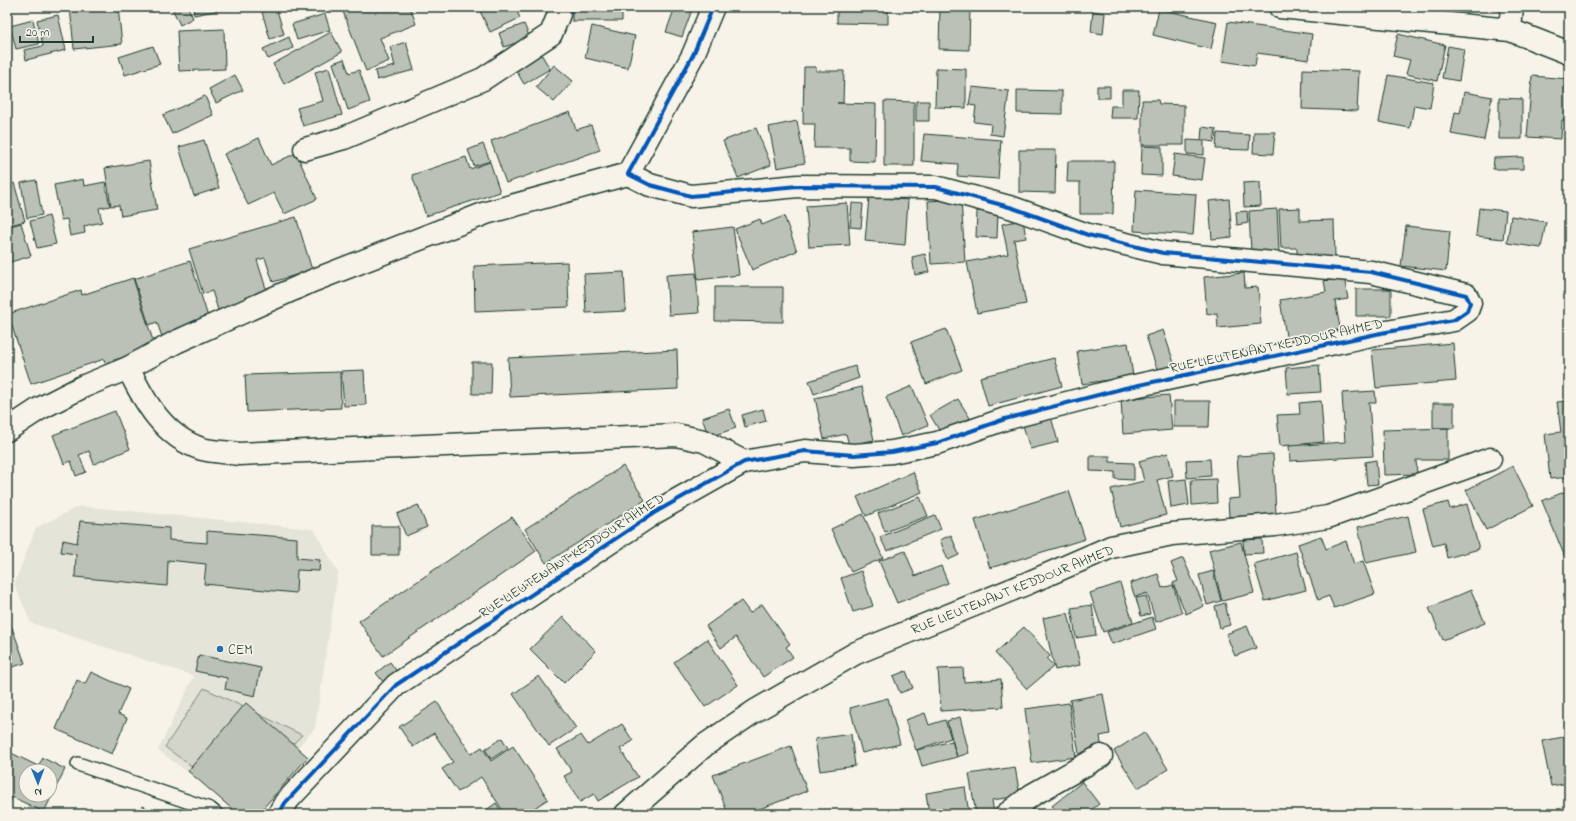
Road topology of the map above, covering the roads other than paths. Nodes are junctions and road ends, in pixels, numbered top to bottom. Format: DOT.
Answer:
graph roads {
  1 [pos="558,7"];
  2 [pos="713,7"];
  3 [pos="1280,7"];
  4 [pos="1512,7"];
  5 [pos="1510,30"];
  6 [pos="1569,53"];
  7 [pos="305,149"];
  8 [pos="628,174"];
  9 [pos="128,368"];
  10 [pos="7,430"];
  11 [pos="1490,460"];
  12 [pos="744,462"];
  13 [pos="1101,756"];
  14 [pos="78,764"];
  15 [pos="216,814"];
  16 [pos="279,814"];
  17 [pos="626,814"];
  18 [pos="1007,814"];
  1 -- 7 [label="street"];
  2 -- 8 [label="street"];
  3 -- 5 [label="street"];
  4 -- 5 [label="street"];
  5 -- 6 [label="street"];
  8 -- 9 [label="street"];
  8 -- 12 [label="street, RUE LIEUTENANT KEDDOUR AHMED"];
  9 -- 10 [label="street"];
  9 -- 12 [label="street"];
  11 -- 17 [label="street, RUE LIEUTENANT KEDDOUR AHMED"];
  12 -- 16 [label="street, RUE LIEUTENANT KEDDOUR AHMED"];
  13 -- 18 [label="street"];
  14 -- 15 [label="lane"];
}
